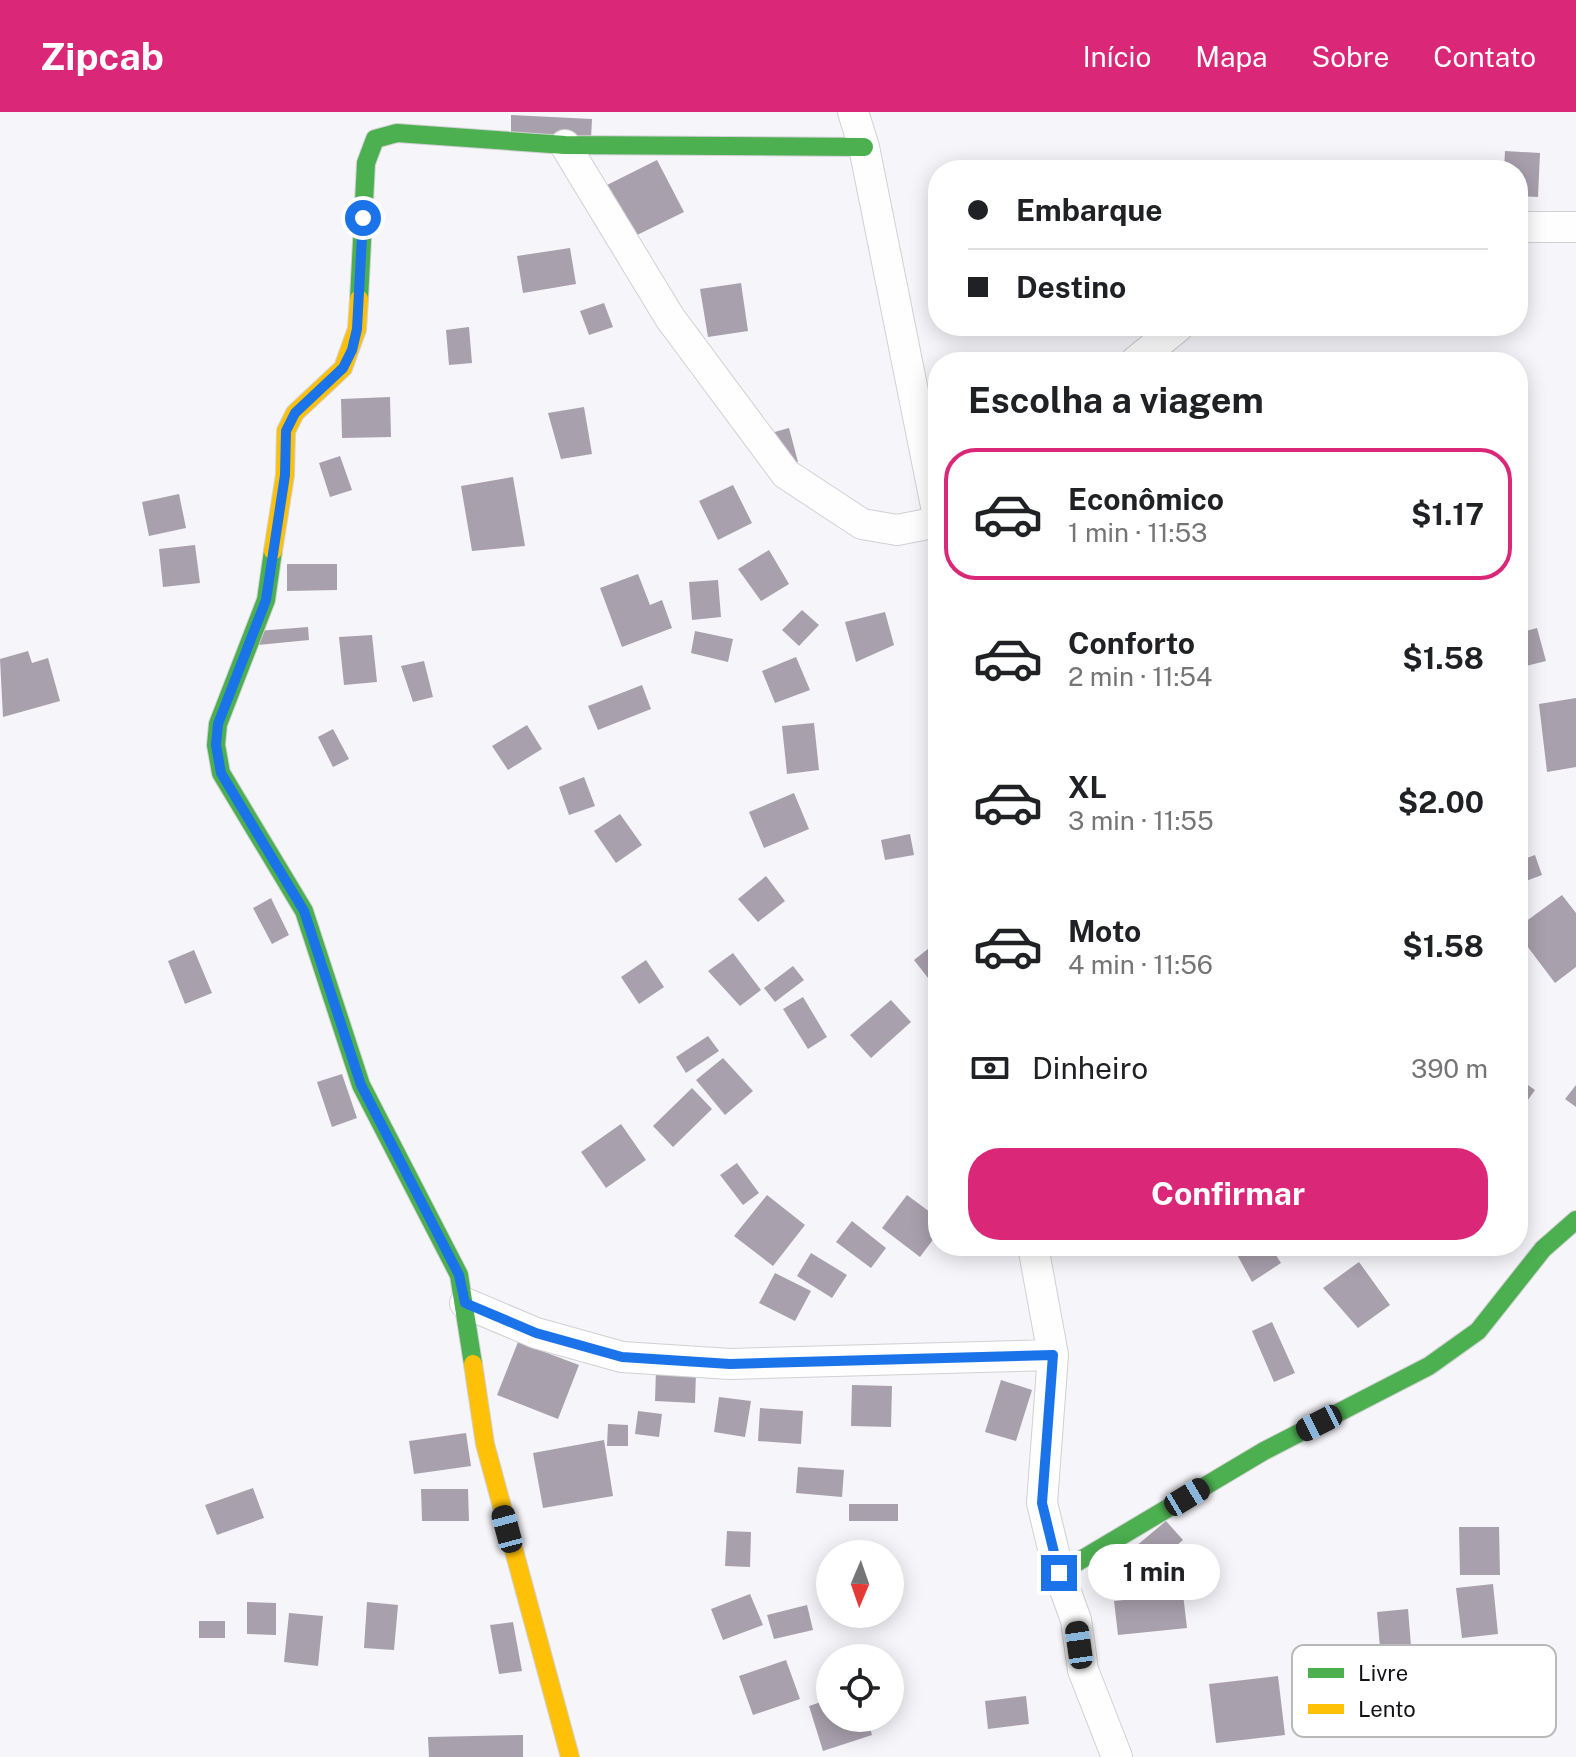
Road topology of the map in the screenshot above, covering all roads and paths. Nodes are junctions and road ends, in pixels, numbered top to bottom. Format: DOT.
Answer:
graph roads {
  1 [pos="853,112"];
  2 [pos="565,145"];
  3 [pos="864,147"];
  4 [pos="1528,227"];
  5 [pos="1576,227"];
  6 [pos="1167,336"];
  7 [pos="1147,352"];
  8 [pos="928,466"];
  9 [pos="928,524"];
  10 [pos="1576,1220"];
  11 [pos="1035,1256"];
  12 [pos="465,1303"];
  13 [pos="1053,1355"];
  14 [pos="1059,1573"];
  15 [pos="570,1757"];
  16 [pos="1117,1757"];
  1 -- 3 [label="street"];
  2 -- 3 [label="street"];
  2 -- 9 [label="street"];
  2 -- 12 [label="street"];
  3 -- 8 [label="street"];
  4 -- 5 [label="street"];
  6 -- 7 [label="street"];
  10 -- 14 [label="street"];
  11 -- 13 [label="street"];
  12 -- 13 [label="street"];
  12 -- 15 [label="street"];
  13 -- 14 [label="street"];
  14 -- 16 [label="street"];
}
